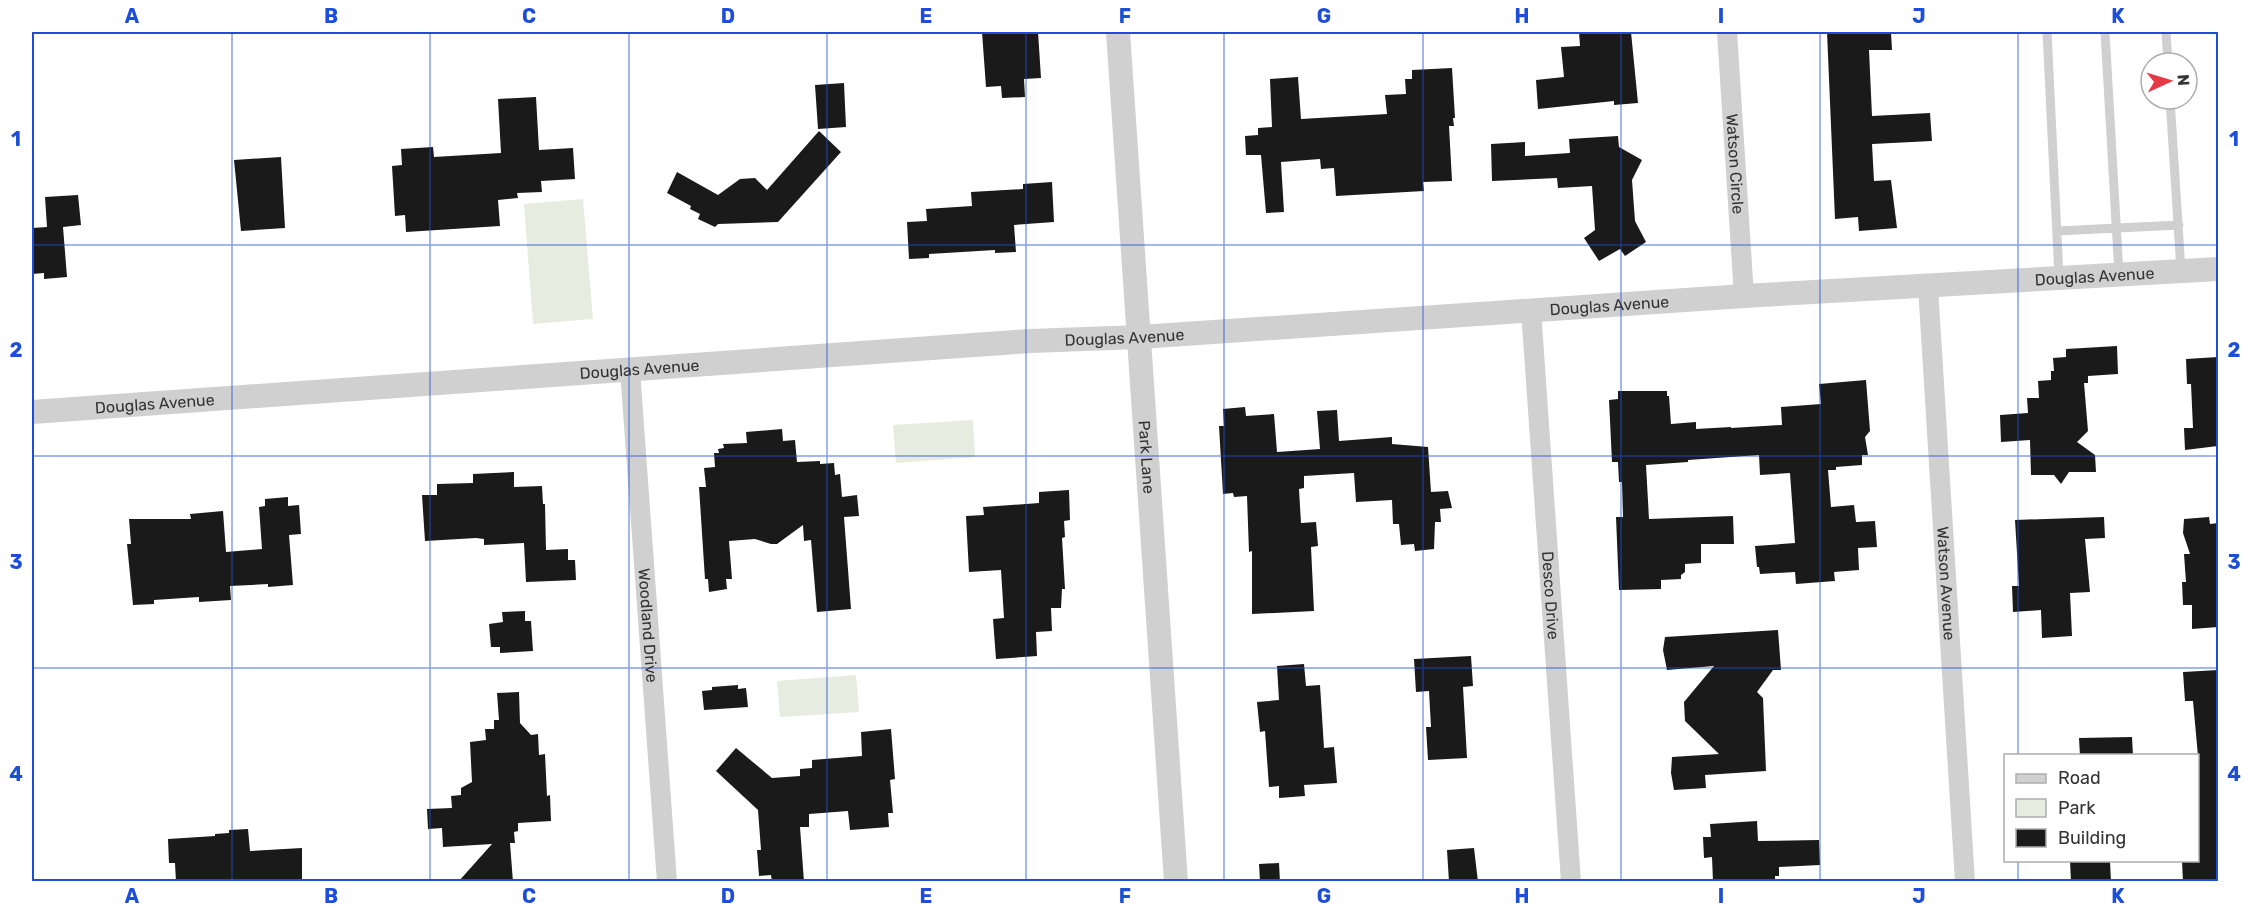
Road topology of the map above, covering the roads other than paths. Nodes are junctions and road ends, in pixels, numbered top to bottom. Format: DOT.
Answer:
graph roads {
  1 [pos="1118,32"];
  2 [pos="1727,32"];
  3 [pos="2047,32"];
  4 [pos="2105,32"];
  5 [pos="2166,32"];
  6 [pos="2167,51"];
  7 [pos="2171,111"];
  8 [pos="2179,225"];
  9 [pos="2117,229"];
  10 [pos="2057,231"];
  11 [pos="2218,269"];
  12 [pos="2181,271"];
  13 [pos="2119,274"];
  14 [pos="2059,279"];
  15 [pos="1928,287"];
  16 [pos="1744,296"];
  17 [pos="1531,310"];
  18 [pos="1140,337"];
  19 [pos="630,370"];
  20 [pos="32,412"];
  21 [pos="667,882"];
  22 [pos="1176,882"];
  23 [pos="1571,882"];
  24 [pos="1965,882"];
  1 -- 18 [label="street, Park Lane"];
  2 -- 16 [label="street, Watson Circle"];
  3 -- 10 [label="lane"];
  4 -- 9 [label="lane"];
  5 -- 6 [label="lane"];
  7 -- 8 [label="lane"];
  8 -- 9 [label="lane"];
  8 -- 12 [label="lane"];
  9 -- 10 [label="lane"];
  9 -- 13 [label="lane"];
  10 -- 14 [label="lane"];
  11 -- 12 [label="street, Douglas Avenue"];
  12 -- 13 [label="street, Douglas Avenue"];
  13 -- 14 [label="street, Douglas Avenue"];
  14 -- 15 [label="street, Douglas Avenue"];
  15 -- 16 [label="street, Douglas Avenue"];
  15 -- 24 [label="street, Watson Avenue"];
  16 -- 17 [label="street, Douglas Avenue"];
  17 -- 18 [label="street, Douglas Avenue"];
  17 -- 23 [label="street, Desco Drive"];
  18 -- 19 [label="street, Douglas Avenue"];
  18 -- 22 [label="street, Park Lane"];
  19 -- 20 [label="street, Douglas Avenue"];
  19 -- 21 [label="street, Woodland Drive"];
}
